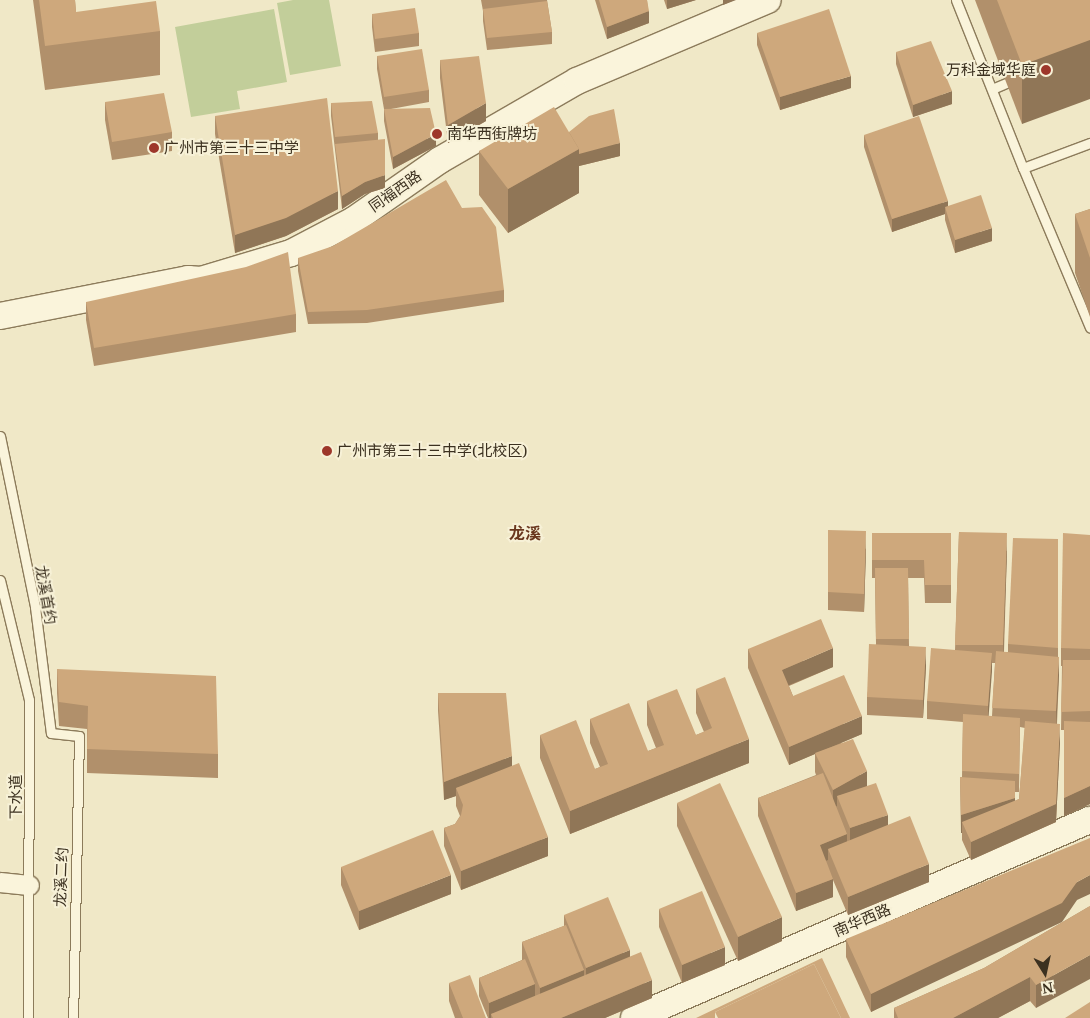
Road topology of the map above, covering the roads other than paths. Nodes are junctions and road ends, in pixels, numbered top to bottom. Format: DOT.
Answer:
graph roads {
  1 [pos="768,0"];
  2 [pos="956,0"];
  3 [pos="1006,84"];
  4 [pos="992,89"];
  5 [pos="1090,143"];
  6 [pos="1023,168"];
  7 [pos="0,316"];
  8 [pos="1090,327"];
  9 [pos="0,436"];
  10 [pos="0,580"];
  11 [pos="79,736"];
  12 [pos="1090,820"];
  13 [pos="0,882"];
  14 [pos="29,885"];
  15 [pos="28,1018"];
  16 [pos="73,1018"];
  17 [pos="634,1018"];
  1 -- 7 [label="main road, 同福西路"];
  2 -- 4 [label="lane"];
  3 -- 4 [label="lane"];
  4 -- 6 [label="lane"];
  5 -- 6 [label="lane"];
  6 -- 8 [label="lane"];
  9 -- 11 [label="lane, 龙溪首约"];
  10 -- 14 [label="lane, 下水道"];
  11 -- 16 [label="lane, 龙溪二约"];
  12 -- 17 [label="main road, 南华西路"];
  13 -- 14 [label="street"];
  14 -- 15 [label="lane, 下水道"];
}
